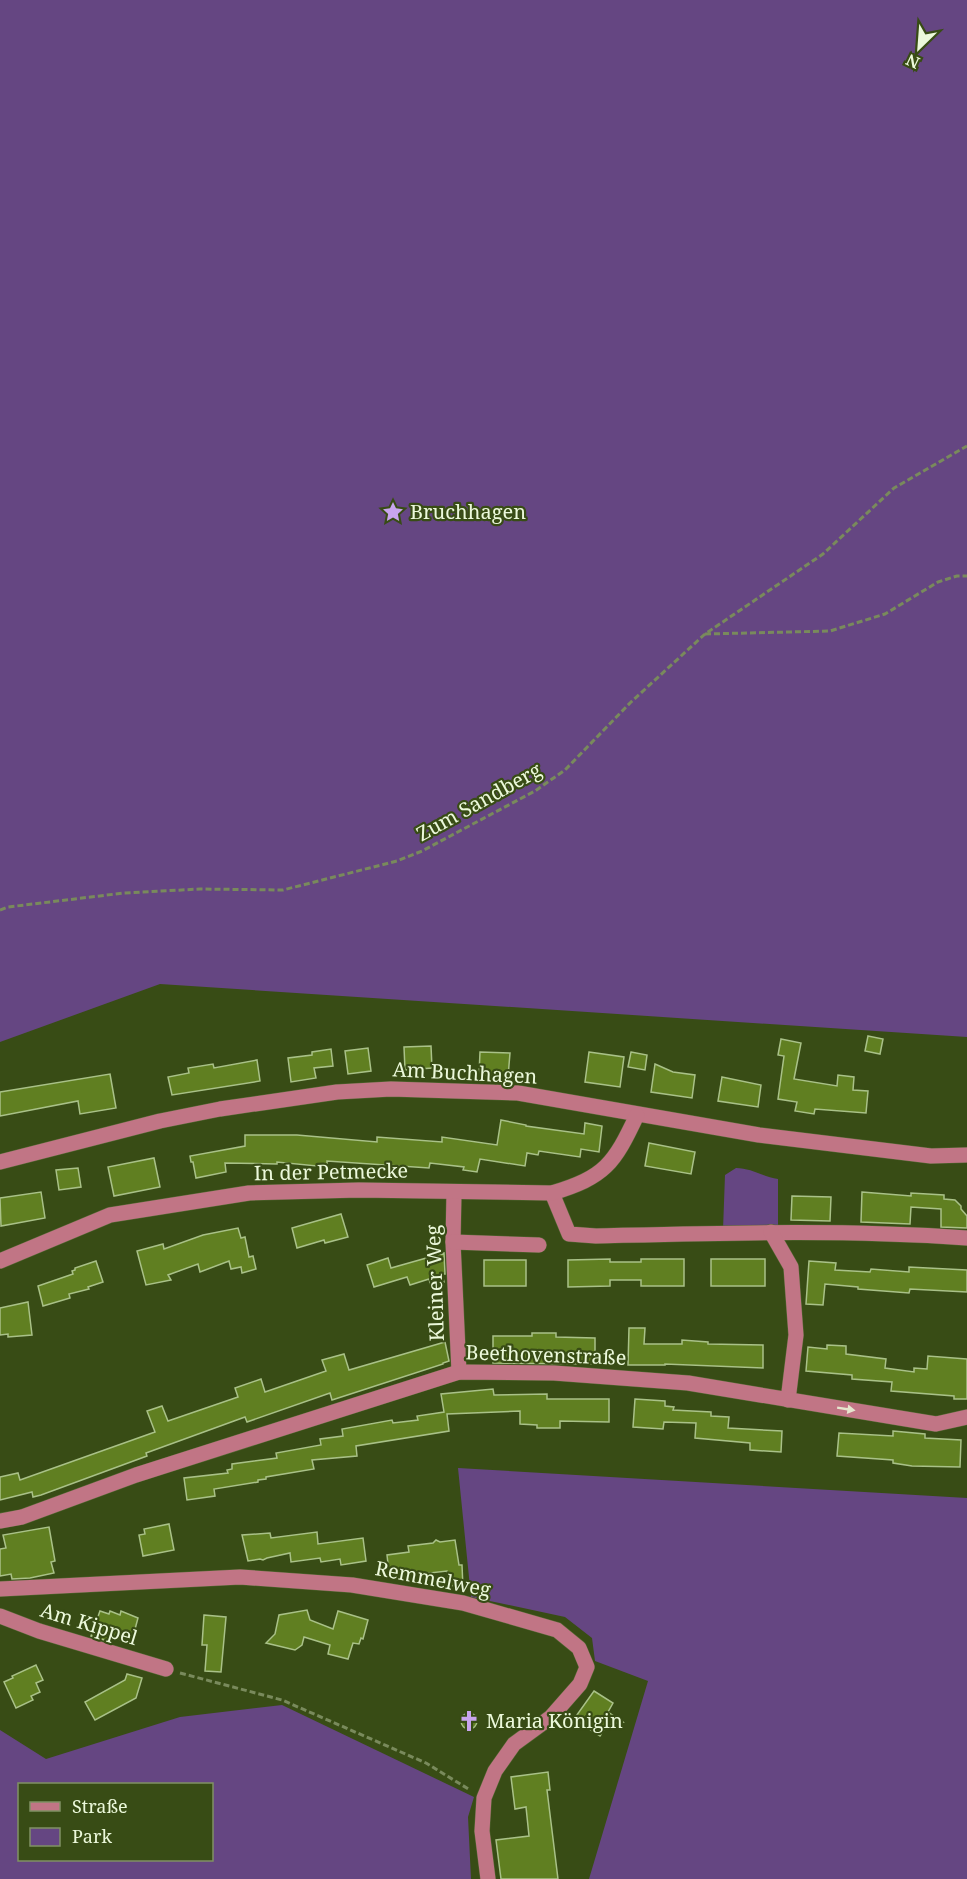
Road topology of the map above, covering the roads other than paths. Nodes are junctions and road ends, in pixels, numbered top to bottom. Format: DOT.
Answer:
graph roads {
  1 [pos="637,1115"];
  2 [pos="967,1155"];
  3 [pos="0,1162"];
  4 [pos="454,1193"];
  5 [pos="552,1193"];
  6 [pos="771,1232"];
  7 [pos="967,1238"];
  8 [pos="453,1242"];
  9 [pos="538,1245"];
  10 [pos="0,1261"];
  11 [pos="459,1372"];
  12 [pos="788,1400"];
  13 [pos="967,1417"];
  14 [pos="0,1521"];
  15 [pos="0,1589"];
  16 [pos="0,1616"];
  17 [pos="166,1669"];
  18 [pos="488,1879"];
  1 -- 2 [label="street, Am Buchhagen"];
  1 -- 3 [label="street, Am Buchhagen"];
  1 -- 5 [label="street, In der Petmecke"];
  4 -- 5 [label="street, In der Petmecke"];
  4 -- 8 [label="street, Kleiner Weg"];
  4 -- 10 [label="street, In der Petmecke"];
  5 -- 6 [label="street"];
  6 -- 7 [label="street"];
  6 -- 12 [label="street"];
  8 -- 9 [label="street"];
  8 -- 11 [label="street, Kleiner Weg"];
  11 -- 12 [label="street, Beethovenstraße"];
  11 -- 14 [label="street, Beethovenstraße"];
  12 -- 13 [label="street, Beethovenstraße, one-way"];
  15 -- 18 [label="street, Remmelweg"];
  16 -- 17 [label="street, Am Kippel"];
}
